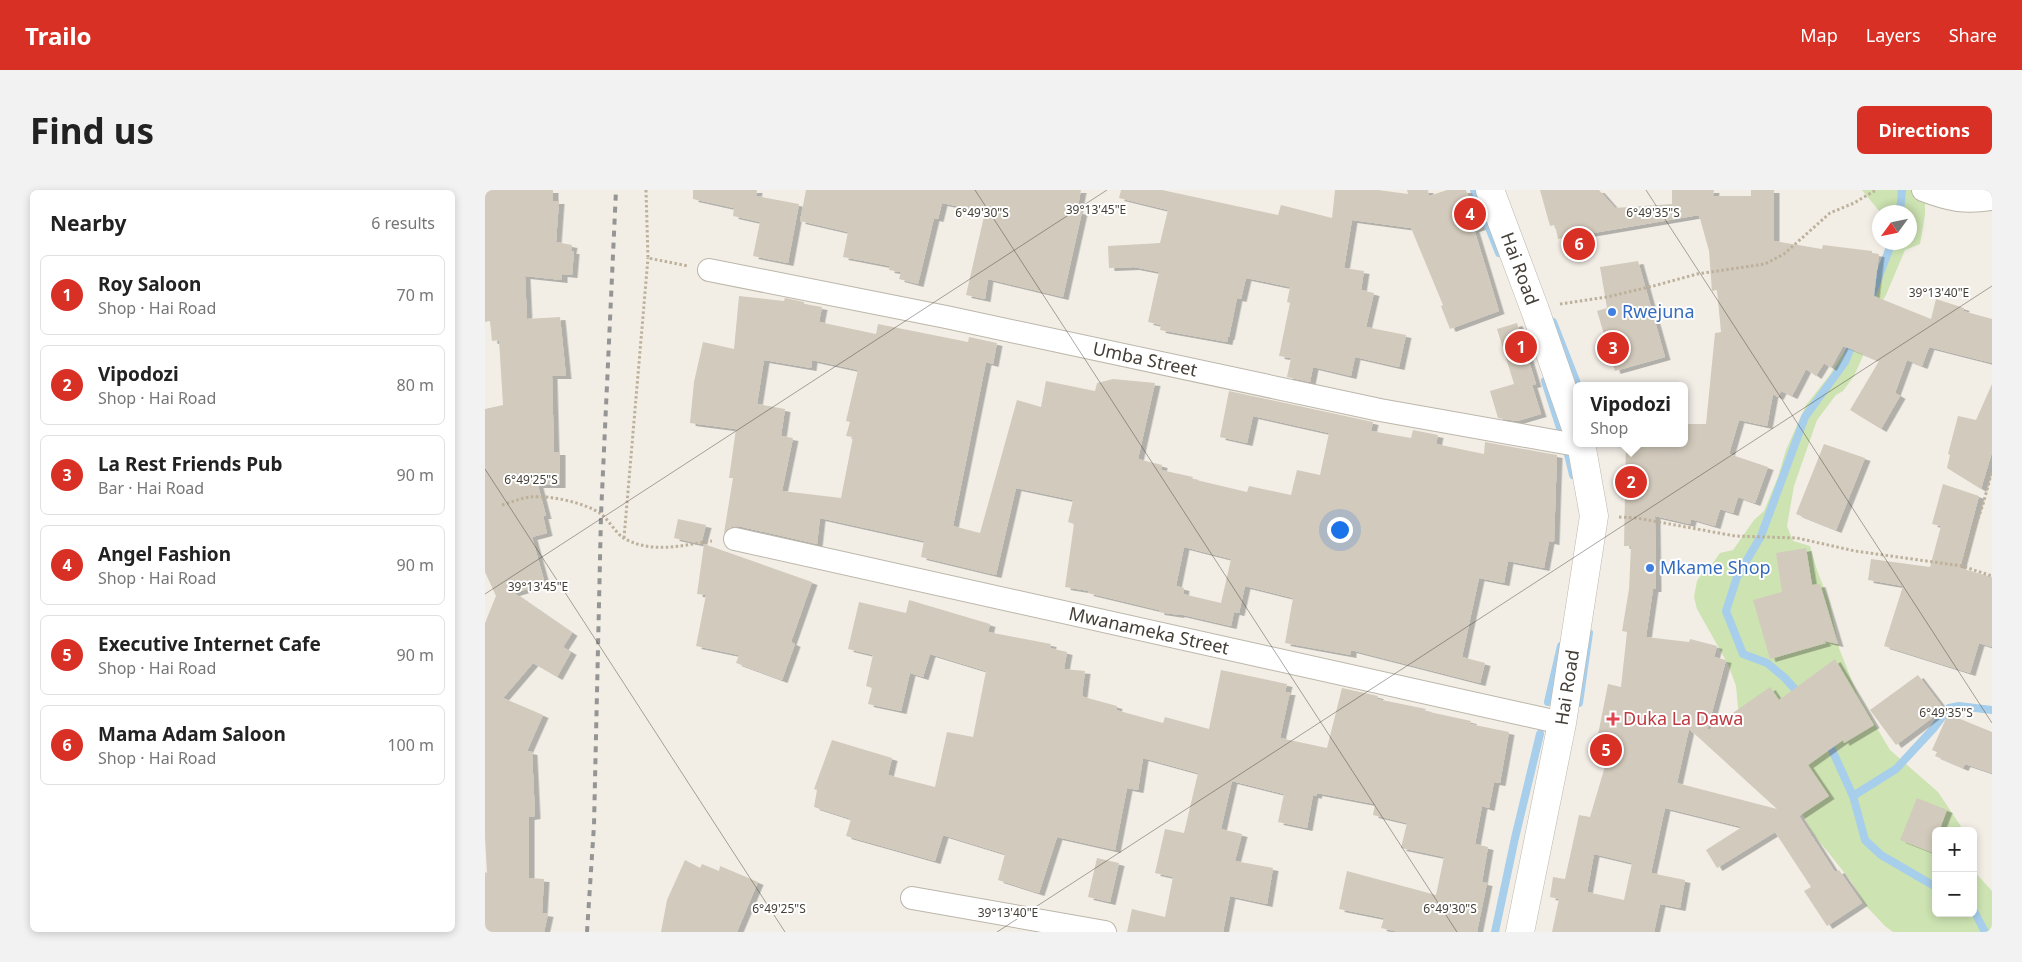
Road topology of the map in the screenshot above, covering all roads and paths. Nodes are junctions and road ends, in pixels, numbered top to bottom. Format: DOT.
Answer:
graph roads {
  1 [pos="646,190"];
  2 [pos="1489,190"];
  3 [pos="1876,190"];
  4 [pos="1923,190"];
  5 [pos="1992,199"];
  6 [pos="649,258"];
  7 [pos="709,270"];
  8 [pos="1535,310"];
  9 [pos="1573,420"];
  10 [pos="1573,439"];
  11 [pos="1581,447"];
  12 [pos="1992,471"];
  13 [pos="502,505"];
  14 [pos="1594,516"];
  15 [pos="624,538"];
  16 [pos="735,539"];
  17 [pos="1962,566"];
  18 [pos="1992,576"];
  19 [pos="1562,723"];
  20 [pos="912,898"];
  21 [pos="1105,932"];
  22 [pos="1520,932"];
  1 -- 6 [label="path"];
  2 -- 8 [label="street, Hai Road"];
  3 -- 8 [label="path"];
  4 -- 5 [label="street"];
  6 -- 7 [label="path"];
  6 -- 15 [label="path"];
  7 -- 10 [label="street, Umba Street"];
  8 -- 9 [label="street, Hai Road"];
  11 -- 14 [label="street, Hai Road"];
  12 -- 17 [label="path"];
  13 -- 15 [label="path"];
  14 -- 17 [label="path"];
  14 -- 19 [label="street, Hai Road"];
  15 -- 16 [label="path"];
  16 -- 19 [label="street, Mwanameka Street"];
  17 -- 18 [label="path"];
  19 -- 22 [label="street, Hai Road"];
  20 -- 21 [label="street"];
}
